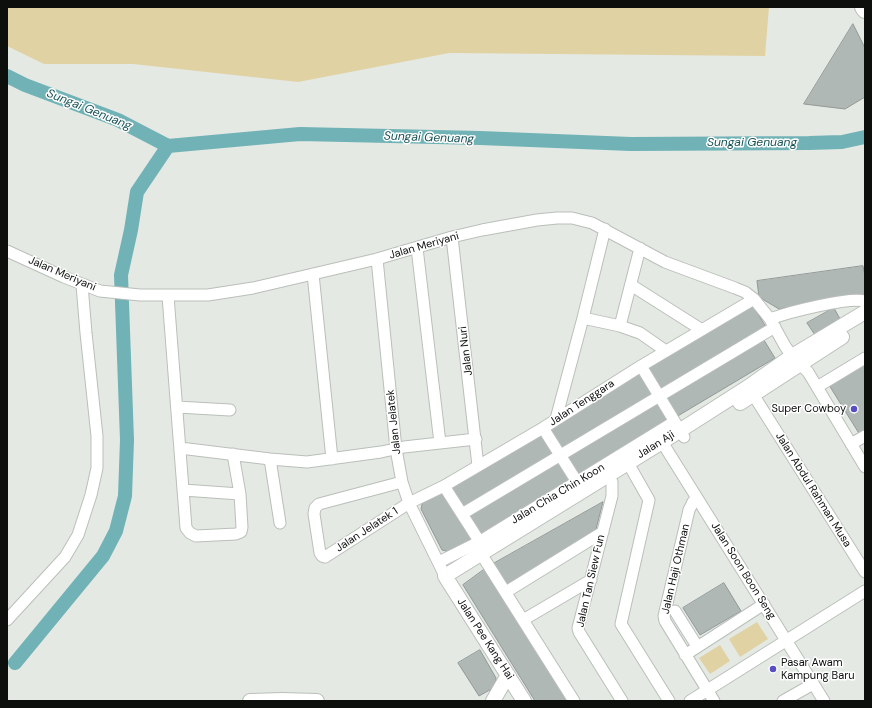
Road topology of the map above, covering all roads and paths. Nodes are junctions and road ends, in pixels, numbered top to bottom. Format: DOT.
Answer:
graph roads {
  1 [pos="863,7"];
  2 [pos="865,10"];
  3 [pos="605,229"];
  4 [pos="452,237"];
  5 [pos="418,248"];
  6 [pos="640,248"];
  7 [pos="7,251"];
  8 [pos="377,259"];
  9 [pos="313,274"];
  10 [pos="82,285"];
  11 [pos="631,285"];
  12 [pos="168,296"];
  13 [pos="754,299"];
  14 [pos="865,301"];
  15 [pos="865,312"];
  16 [pos="583,318"];
  17 [pos="865,322"];
  18 [pos="773,323"];
  19 [pos="620,326"];
  20 [pos="702,330"];
  21 [pos="666,350"];
  22 [pos="865,358"];
  23 [pos="797,360"];
  24 [pos="641,366"];
  25 [pos="817,387"];
  26 [pos="751,391"];
  27 [pos="659,396"];
  28 [pos="177,407"];
  29 [pos="230,410"];
  30 [pos="556,419"];
  31 [pos="543,428"];
  32 [pos="679,430"];
  33 [pos="865,436"];
  34 [pos="476,439"];
  35 [pos="440,443"];
  36 [pos="851,444"];
  37 [pos="665,445"];
  38 [pos="180,448"];
  39 [pos="396,449"];
  40 [pos="233,454"];
  41 [pos="560,455"];
  42 [pos="270,459"];
  43 [pos="332,459"];
  44 [pos="478,466"];
  45 [pos="630,466"];
  46 [pos="865,467"];
  47 [pos="610,479"];
  48 [pos="402,482"];
  49 [pos="577,482"];
  50 [pos="444,486"];
  51 [pos="183,490"];
  52 [pos="240,494"];
  53 [pos="697,498"];
  54 [pos="409,502"];
  55 [pos="462,514"];
  56 [pos="280,523"];
  57 [pos="603,532"];
  58 [pos="483,551"];
  59 [pos="439,562"];
  60 [pos="865,572"];
  61 [pos="447,579"];
  62 [pos="591,580"];
  63 [pos="865,591"];
  64 [pos="506,592"];
  65 [pos="764,604"];
  66 [pos="675,611"];
  67 [pos="7,620"];
  68 [pos="523,620"];
  69 [pos="786,640"];
  70 [pos="697,646"];
  71 [pos="685,655"];
  72 [pos="508,675"];
  73 [pos="813,684"];
  74 [pos="707,690"];
  75 [pos="520,697"];
  76 [pos="282,700"];
  77 [pos="250,701"];
  78 [pos="317,701"];
  79 [pos="493,701"];
  80 [pos="574,701"];
  81 [pos="622,701"];
  82 [pos="669,701"];
  83 [pos="690,701"];
  84 [pos="714,701"];
  85 [pos="783,701"];
  86 [pos="824,701"];
  1 -- 2 [label="highway"];
  3 -- 4 [label="street, Jalan Meriyani"];
  3 -- 6 [label="street, Jalan Meriyani"];
  3 -- 16 [label="street"];
  4 -- 5 [label="street, Jalan Meriyani"];
  4 -- 34 [label="street, Jalan Nuri"];
  5 -- 8 [label="street, Jalan Meriyani"];
  5 -- 35 [label="street"];
  6 -- 11 [label="street"];
  6 -- 13 [label="street, Jalan Meriyani"];
  7 -- 10 [label="street, Jalan Meriyani"];
  8 -- 9 [label="street, Jalan Meriyani"];
  8 -- 39 [label="street, Jalan Jelatek"];
  9 -- 12 [label="street, Jalan Meriyani"];
  9 -- 43 [label="street"];
  10 -- 12 [label="street, Jalan Meriyani"];
  10 -- 67 [label="street"];
  11 -- 19 [label="street"];
  11 -- 20 [label="street"];
  12 -- 28 [label="street"];
  13 -- 18 [label="street, Jalan Meriyani"];
  13 -- 20 [label="street, Jalan Tenggara"];
  14 -- 18 [label="street"];
  15 -- 23 [label="main road, Jalan Aji"];
  16 -- 19 [label="street"];
  16 -- 30 [label="street"];
  17 -- 23 [label="main road, Jalan Aji"];
  18 -- 23 [label="street, Jalan Meriyani"];
  18 -- 27 [label="street"];
  19 -- 21 [label="street"];
  20 -- 21 [label="street, Jalan Tenggara"];
  21 -- 24 [label="street, Jalan Tenggara"];
  22 -- 25 [label="street"];
  23 -- 25 [label="street, Jalan Meriyani"];
  23 -- 26 [label="main road, Jalan Aji"];
  24 -- 27 [label="street"];
  24 -- 30 [label="street, Jalan Tenggara"];
  25 -- 36 [label="street, Jalan Meriyani"];
  26 -- 32 [label="main road, Jalan Aji"];
  26 -- 60 [label="street, Jalan Abdul Rahman Musa"];
  27 -- 32 [label="street"];
  27 -- 41 [label="street"];
  28 -- 29 [label="street"];
  28 -- 38 [label="street"];
  30 -- 31 [label="street, Jalan Tenggara"];
  31 -- 41 [label="street"];
  31 -- 44 [label="street, Jalan Tenggara"];
  32 -- 37 [label="main road, Jalan Aji"];
  32 -- 49 [label="street, Jalan Chia Chin Koon"];
  33 -- 36 [label="street"];
  34 -- 35 [label="street"];
  34 -- 44 [label="street, Jalan Nuri"];
  35 -- 39 [label="street"];
  36 -- 46 [label="street, Jalan Meriyani"];
  37 -- 45 [label="main road, Jalan Aji"];
  37 -- 53 [label="street, Jalan Soon Boon Seng"];
  38 -- 40 [label="street"];
  38 -- 51 [label="street"];
  39 -- 43 [label="street"];
  39 -- 48 [label="street, Jalan Jelatek"];
  40 -- 42 [label="street"];
  40 -- 52 [label="street"];
  41 -- 49 [label="street"];
  41 -- 55 [label="street"];
  42 -- 43 [label="street"];
  42 -- 56 [label="street"];
  44 -- 50 [label="street, Jalan Tenggara"];
  45 -- 47 [label="main road, Jalan Aji"];
  45 -- 82 [label="street"];
  47 -- 57 [label="street, Jalan Tan Siew Fun"];
  47 -- 58 [label="main road, Jalan Aji"];
  48 -- 54 [label="street, Jalan Jelatek"];
  48 -- 54 [label="street, Jalan Jelatek 1"];
  49 -- 58 [label="street, Jalan Chia Chin Koon"];
  50 -- 54 [label="street, Jalan Tenggara"];
  50 -- 55 [label="street"];
  51 -- 52 [label="street"];
  51 -- 52 [label="street"];
  53 -- 65 [label="street, Jalan Soon Boon Seng"];
  53 -- 71 [label="street, Jalan Haji Othman"];
  54 -- 59 [label="street, Jalan Jelatek"];
  55 -- 58 [label="street"];
  57 -- 62 [label="street, Jalan Tan Siew Fun"];
  57 -- 64 [label="street"];
  58 -- 59 [label="street, Jalan Chia Chin Koon"];
  58 -- 61 [label="main road, Jalan Aji"];
  58 -- 64 [label="street"];
  59 -- 61 [label="street, Jalan Jelatek"];
  61 -- 72 [label="main road, Jalan Pee Kang Hai"];
  62 -- 68 [label="street"];
  62 -- 81 [label="street, Jalan Tan Siew Fun"];
  63 -- 69 [label="street"];
  64 -- 68 [label="street"];
  65 -- 69 [label="street, Jalan Soon Boon Seng"];
  65 -- 70 [label="street"];
  66 -- 70 [label="street"];
  68 -- 80 [label="street"];
  69 -- 73 [label="street, Jalan Soon Boon Seng"];
  69 -- 74 [label="street"];
  70 -- 71 [label="street"];
  71 -- 74 [label="street, Jalan Haji Othman"];
  72 -- 75 [label="main road, Jalan Pee Kang Hai"];
  72 -- 79 [label="main road"];
  73 -- 85 [label="street"];
  73 -- 86 [label="street, Jalan Soon Boon Seng"];
  74 -- 83 [label="street"];
  74 -- 84 [label="street, Jalan Haji Othman"];
  75 -- 79 [label="main road"];
  76 -- 77 [label="main road"];
  76 -- 78 [label="main road"];
}
